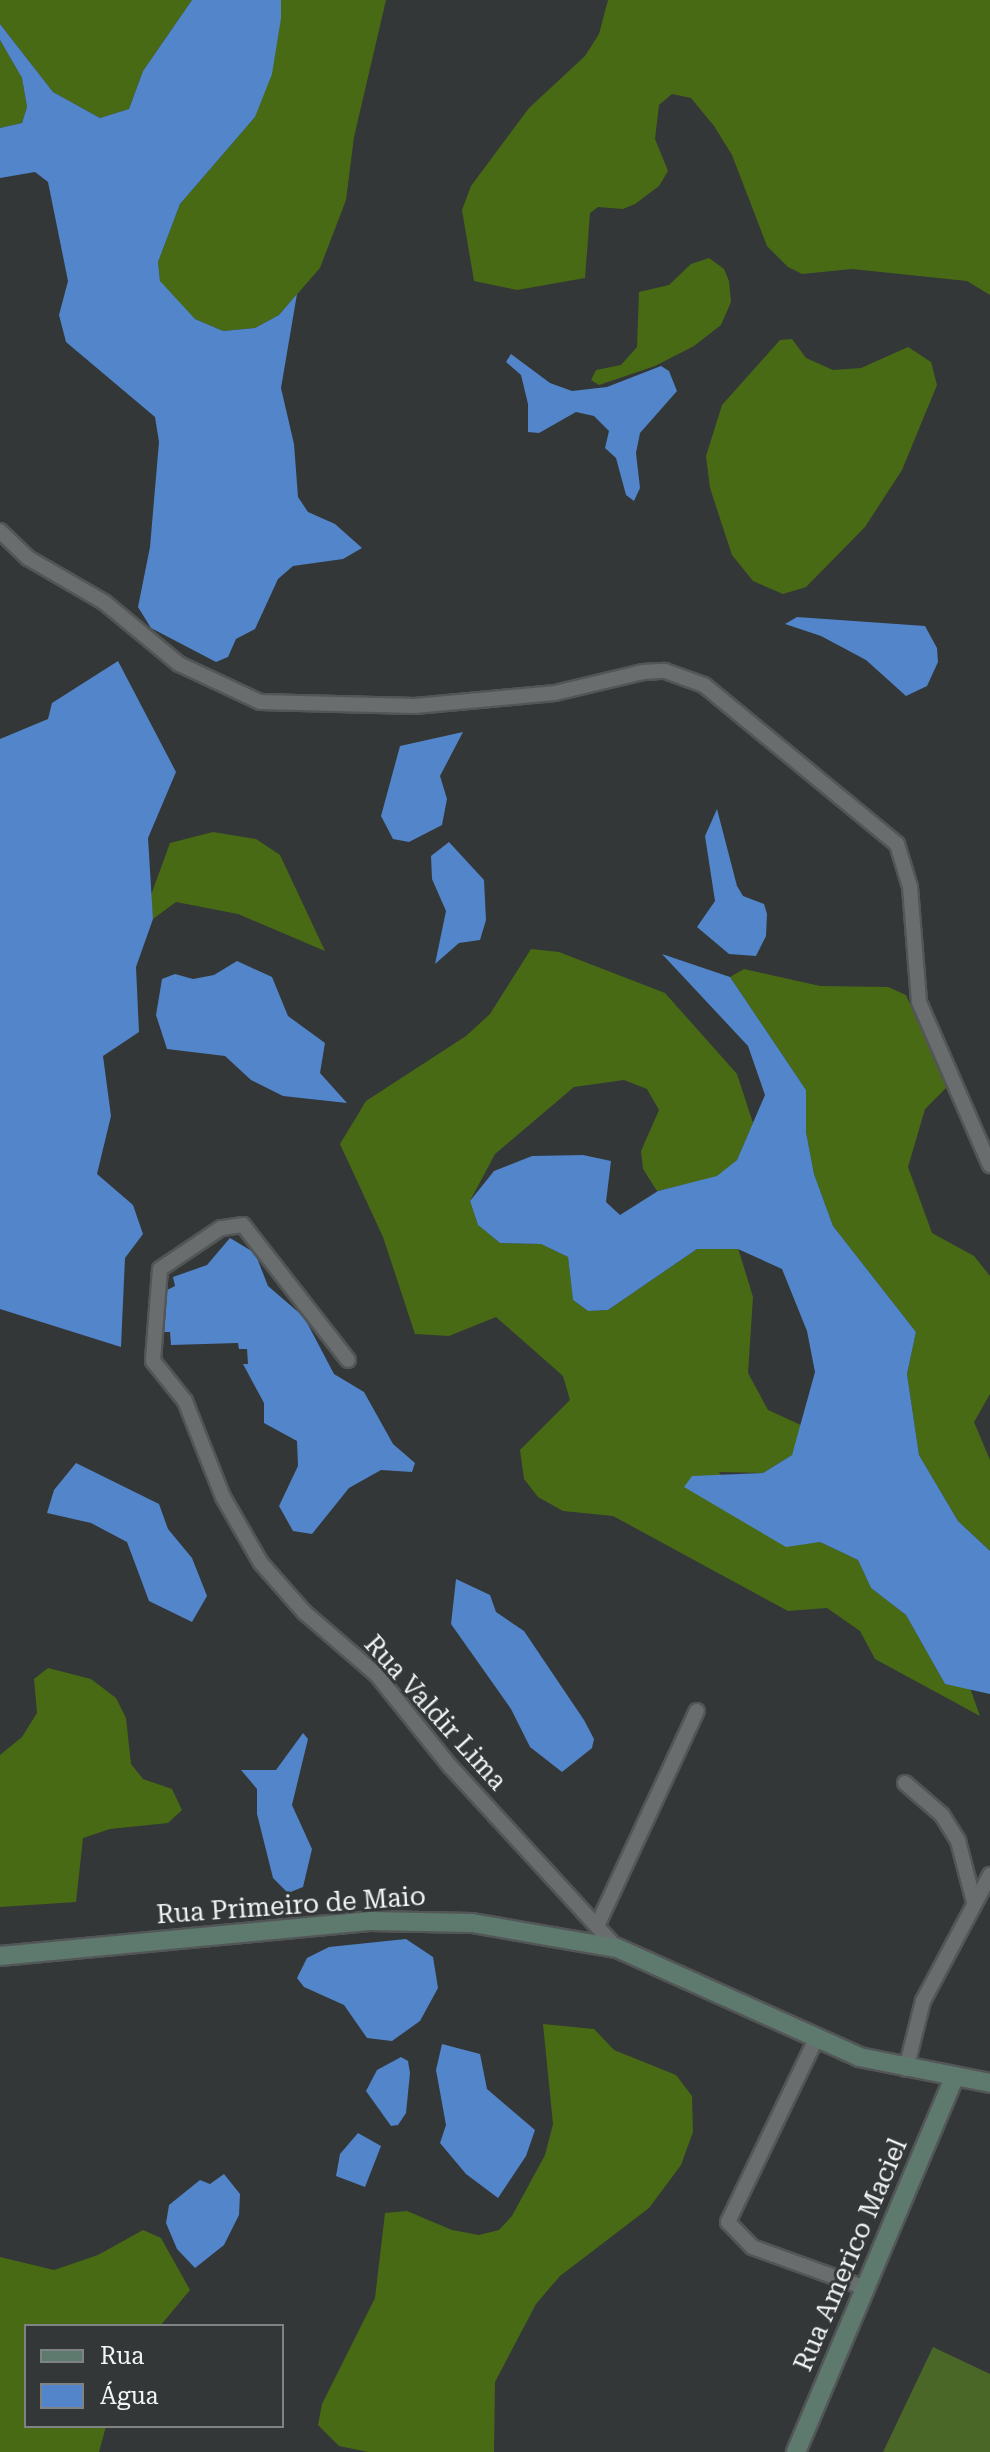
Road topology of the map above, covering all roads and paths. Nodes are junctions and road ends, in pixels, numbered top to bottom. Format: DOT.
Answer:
graph roads {
  1 [pos="0,531"];
  2 [pos="990,1165"];
  3 [pos="348,1360"];
  4 [pos="697,1711"];
  5 [pos="905,1783"];
  6 [pos="990,1875"];
  7 [pos="974,1902"];
  8 [pos="597,1926"];
  9 [pos="617,1948"];
  10 [pos="0,1956"];
  11 [pos="816,2039"];
  12 [pos="906,2069"];
  13 [pos="954,2078"];
  14 [pos="990,2083"];
  15 [pos="865,2288"];
  16 [pos="796,2452"];
  1 -- 2 [label="street"];
  3 -- 8 [label="street, Rua Valdir Lima"];
  4 -- 8 [label="street"];
  5 -- 7 [label="street"];
  6 -- 7 [label="street"];
  7 -- 12 [label="street"];
  8 -- 9 [label="street, Rua Valdir Lima"];
  9 -- 10 [label="main road, Rua Primeiro de Maio"];
  9 -- 11 [label="main road, Rua Primeiro de Maio"];
  11 -- 12 [label="main road, Rua Primeiro de Maio"];
  11 -- 15 [label="street"];
  12 -- 13 [label="main road, Rua Primeiro de Maio"];
  13 -- 14 [label="main road, Rua Primeiro de Maio"];
  13 -- 15 [label="main road, Rua Americo Maciel"];
  15 -- 16 [label="main road, Rua Americo Maciel"];
}
